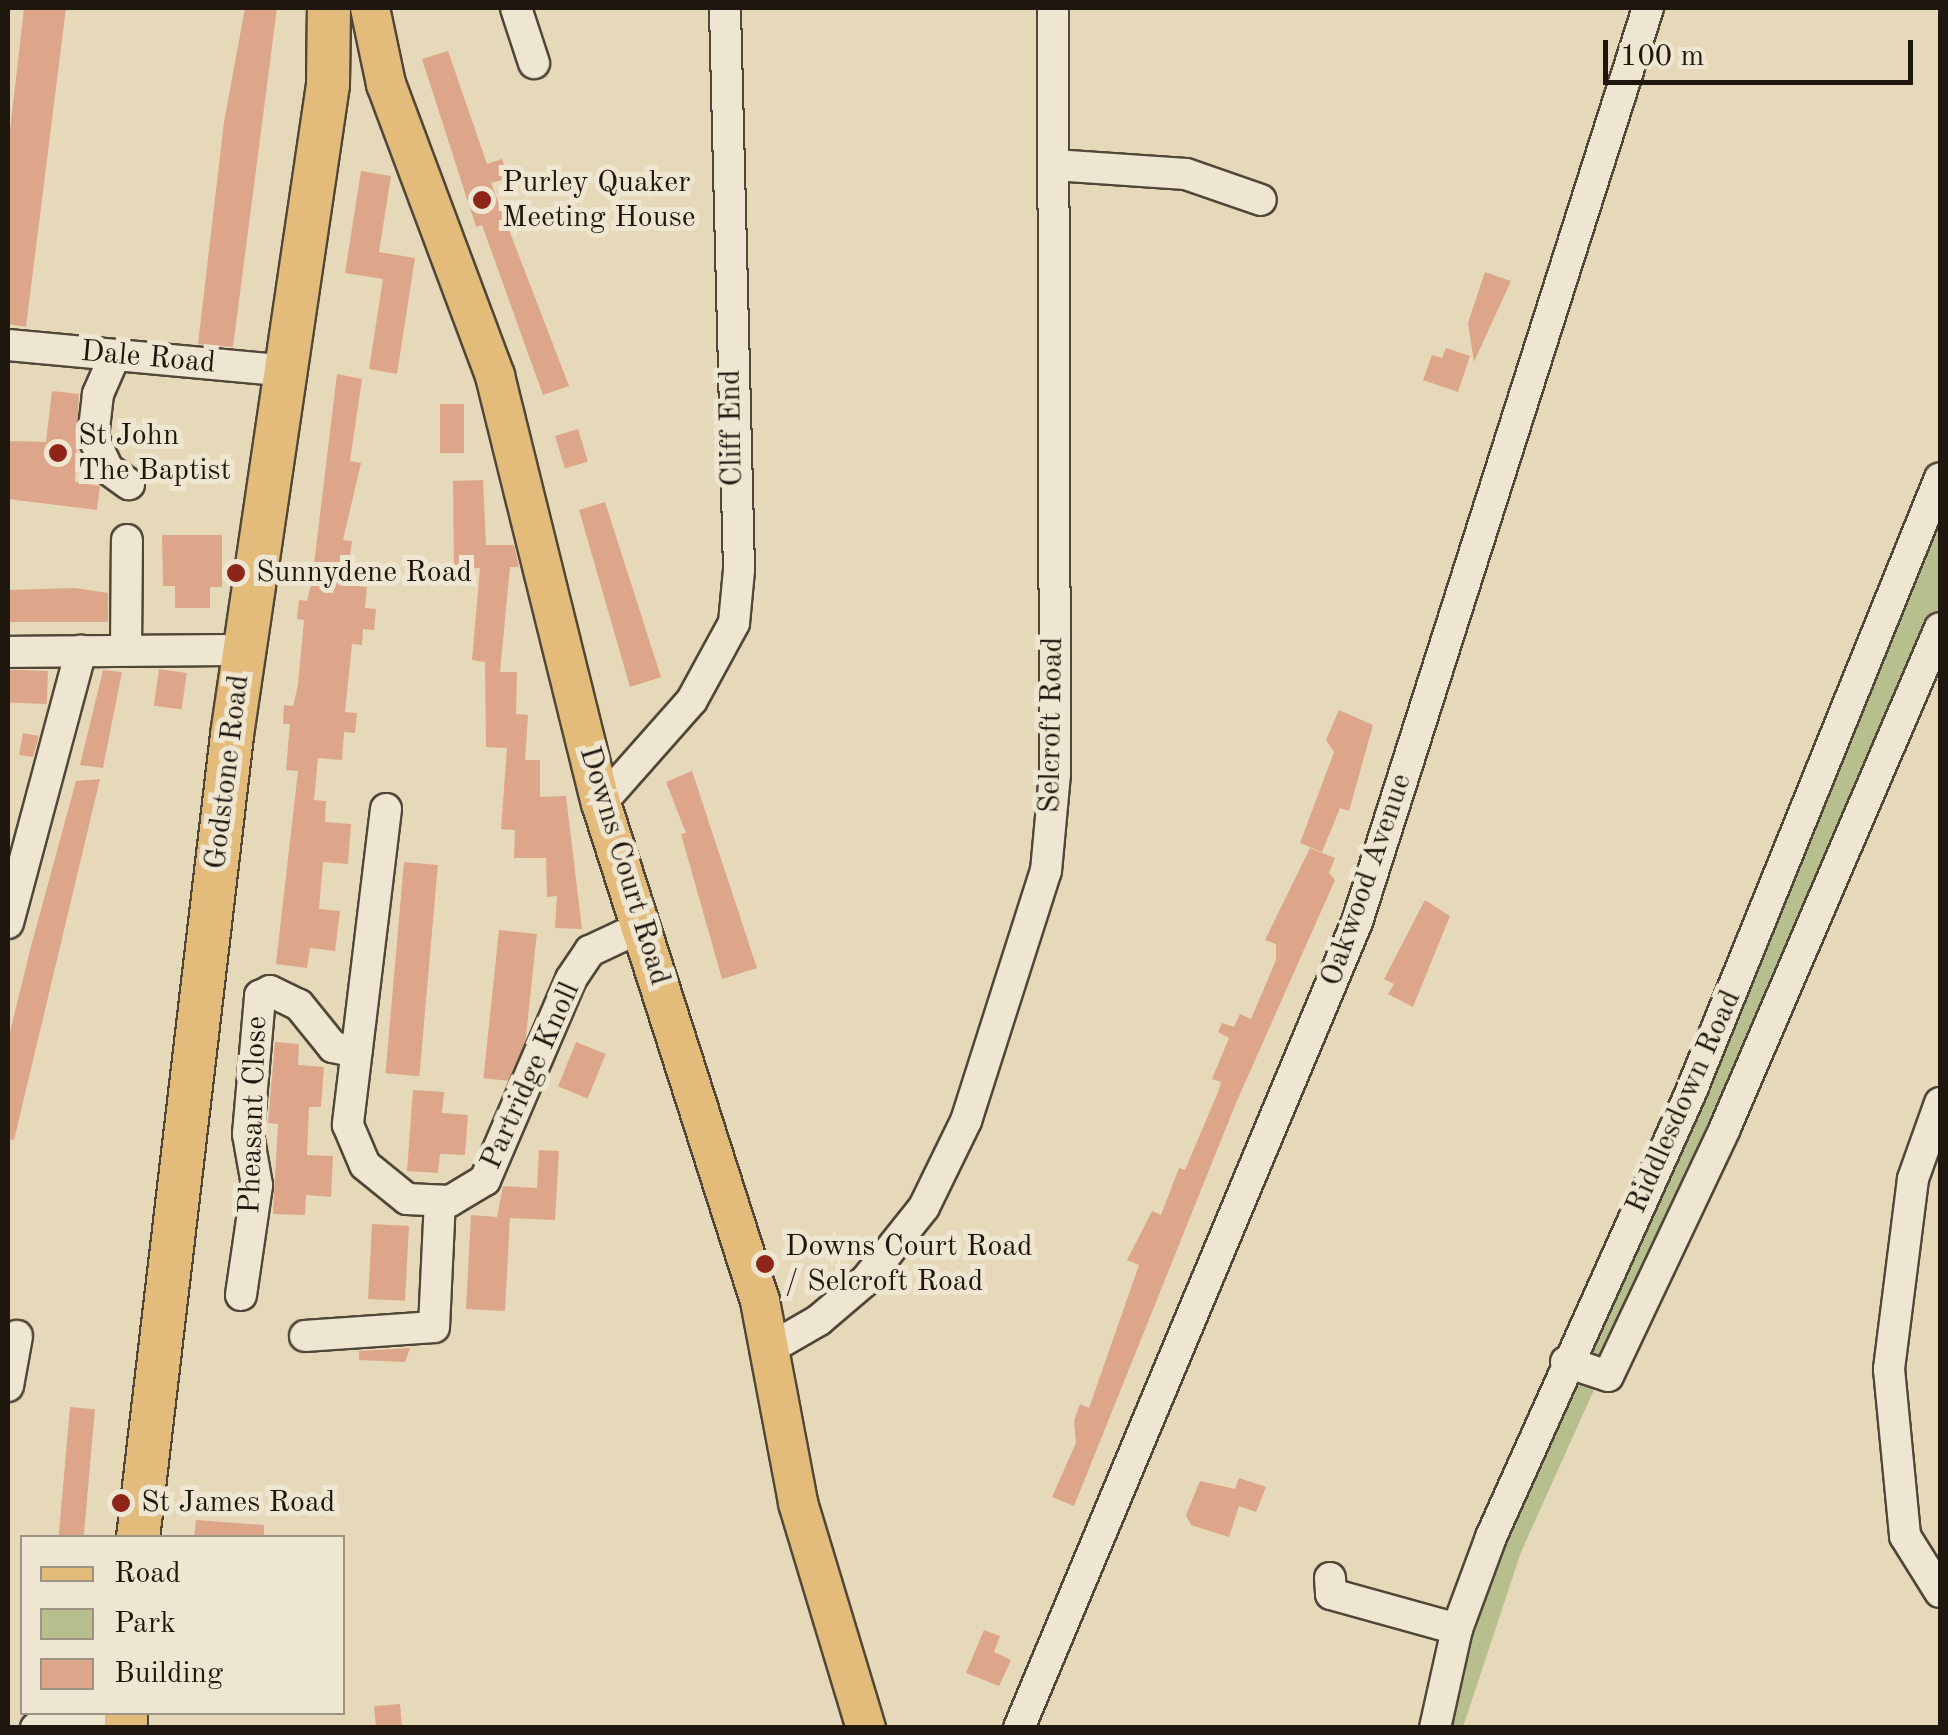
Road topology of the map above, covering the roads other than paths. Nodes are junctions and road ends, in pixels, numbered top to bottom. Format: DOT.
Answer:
graph roads {
  1 [pos="330,8"];
  2 [pos="370,8"];
  3 [pos="516,8"];
  4 [pos="725,8"];
  5 [pos="1053,8"];
  6 [pos="1648,8"];
  7 [pos="534,63"];
  8 [pos="1054,165"];
  9 [pos="1261,200"];
  10 [pos="8,345"];
  11 [pos="115,355"];
  12 [pos="289,371"];
  13 [pos="1940,478"];
  14 [pos="129,484"];
  15 [pos="127,540"];
  16 [pos="1940,628"];
  17 [pos="81,650"];
  18 [pos="126,650"];
  19 [pos="244,650"];
  20 [pos="8,652"];
  21 [pos="601,803"];
  22 [pos="386,810"];
  23 [pos="14,876"];
  24 [pos="1772,896"];
  25 [pos="8,922"];
  26 [pos="641,927"];
  27 [pos="1792,961"];
  28 [pos="356,1052"];
  29 [pos="1940,1104"];
  30 [pos="440,1202"];
  31 [pos="241,1295"];
  32 [pos="17,1336"];
  33 [pos="304,1336"];
  34 [pos="769,1348"];
  35 [pos="1566,1362"];
  36 [pos="8,1386"];
  37 [pos="138,1535"];
  38 [pos="1940,1592"];
  39 [pos="1332,1594"];
  40 [pos="1457,1629"];
  41 [pos="95,1727"];
  42 [pos="36,1728"];
  43 [pos="866,1728"];
  44 [pos="1019,1728"];
  45 [pos="1435,1728"];
  1 -- 12 [label="highway, Godstone Road"];
  2 -- 21 [label="main road, Downs Court Road"];
  3 -- 7 [label="street"];
  4 -- 21 [label="street, Cliff End"];
  5 -- 8 [label="street, Selcroft Road"];
  6 -- 44 [label="street, Oakwood Avenue"];
  8 -- 9 [label="street"];
  8 -- 34 [label="street, Selcroft Road"];
  10 -- 11 [label="street, Dale Road"];
  11 -- 12 [label="street, Dale Road"];
  11 -- 14 [label="street"];
  12 -- 19 [label="highway, Godstone Road"];
  13 -- 24 [label="street, Riddlesdown Road"];
  15 -- 18 [label="street"];
  16 -- 27 [label="street"];
  17 -- 18 [label="street"];
  17 -- 20 [label="street"];
  17 -- 23 [label="street"];
  18 -- 19 [label="street"];
  19 -- 37 [label="highway, Godstone Road"];
  21 -- 26 [label="main road, Downs Court Road"];
  22 -- 28 [label="street"];
  23 -- 25 [label="street"];
  24 -- 27 [label="street"];
  24 -- 35 [label="street, Riddlesdown Road"];
  26 -- 30 [label="street, Partridge Knoll"];
  26 -- 34 [label="main road, Downs Court Road"];
  27 -- 35 [label="street"];
  28 -- 30 [label="street"];
  28 -- 31 [label="street, Pheasant Close"];
  29 -- 38 [label="street"];
  30 -- 33 [label="street"];
  32 -- 36 [label="street"];
  34 -- 43 [label="main road, Downs Court Road"];
  35 -- 40 [label="street, Riddlesdown Road"];
  39 -- 40 [label="street"];
  40 -- 45 [label="street, Riddlesdown Road"];
  41 -- 42 [label="street"];
}
